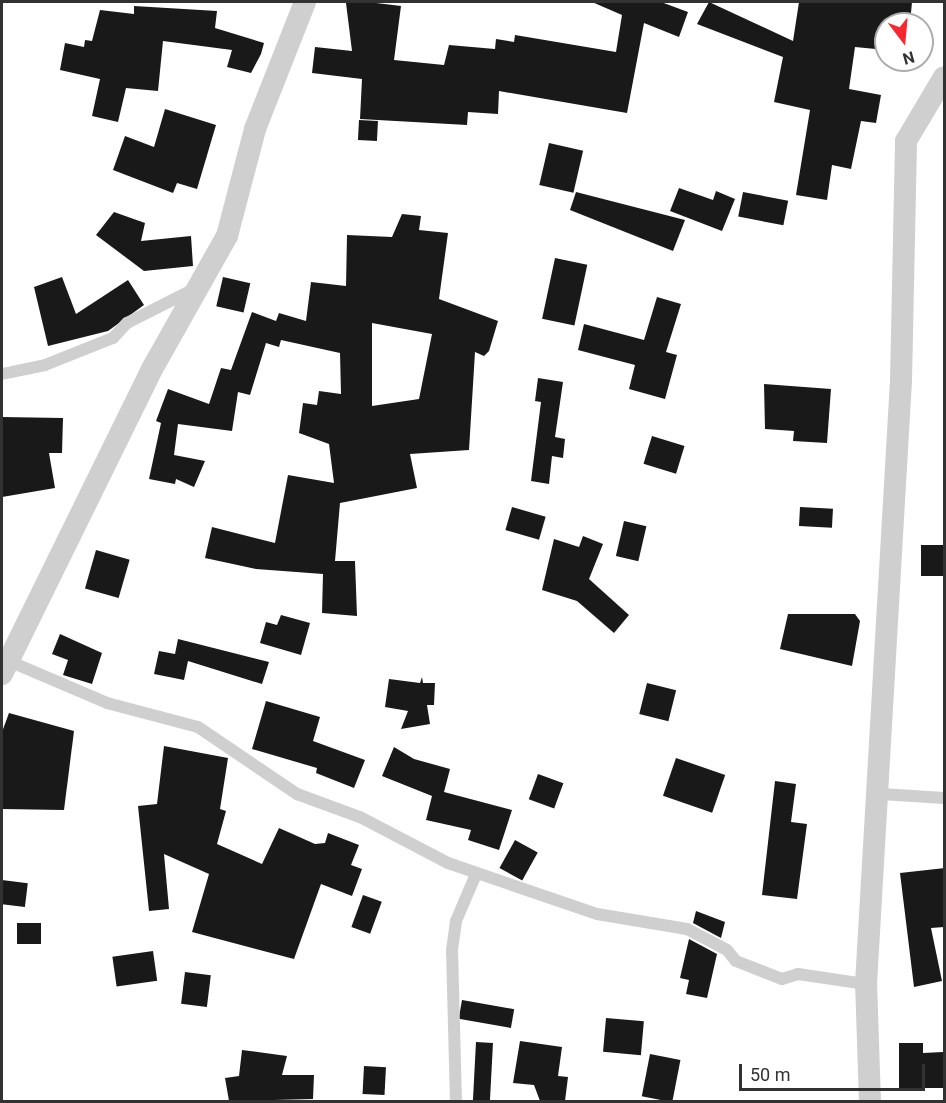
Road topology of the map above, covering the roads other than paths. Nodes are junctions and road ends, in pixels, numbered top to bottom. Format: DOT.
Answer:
graph roads {
  1 [pos="305,2"];
  2 [pos="945,77"];
  3 [pos="938,98"];
  4 [pos="204,285"];
  5 [pos="2,374"];
  6 [pos="7,668"];
  7 [pos="881,794"];
  8 [pos="945,798"];
  9 [pos="476,874"];
  10 [pos="866,984"];
  11 [pos="456,1101"];
  12 [pos="875,1101"];
  1 -- 4 [label="street"];
  2 -- 3 [label="street"];
  3 -- 7 [label="street"];
  4 -- 5 [label="lane"];
  4 -- 6 [label="street"];
  6 -- 9 [label="lane"];
  7 -- 8 [label="lane"];
  7 -- 10 [label="street"];
  9 -- 10 [label="lane"];
  9 -- 11 [label="lane"];
  10 -- 12 [label="street"];
}
